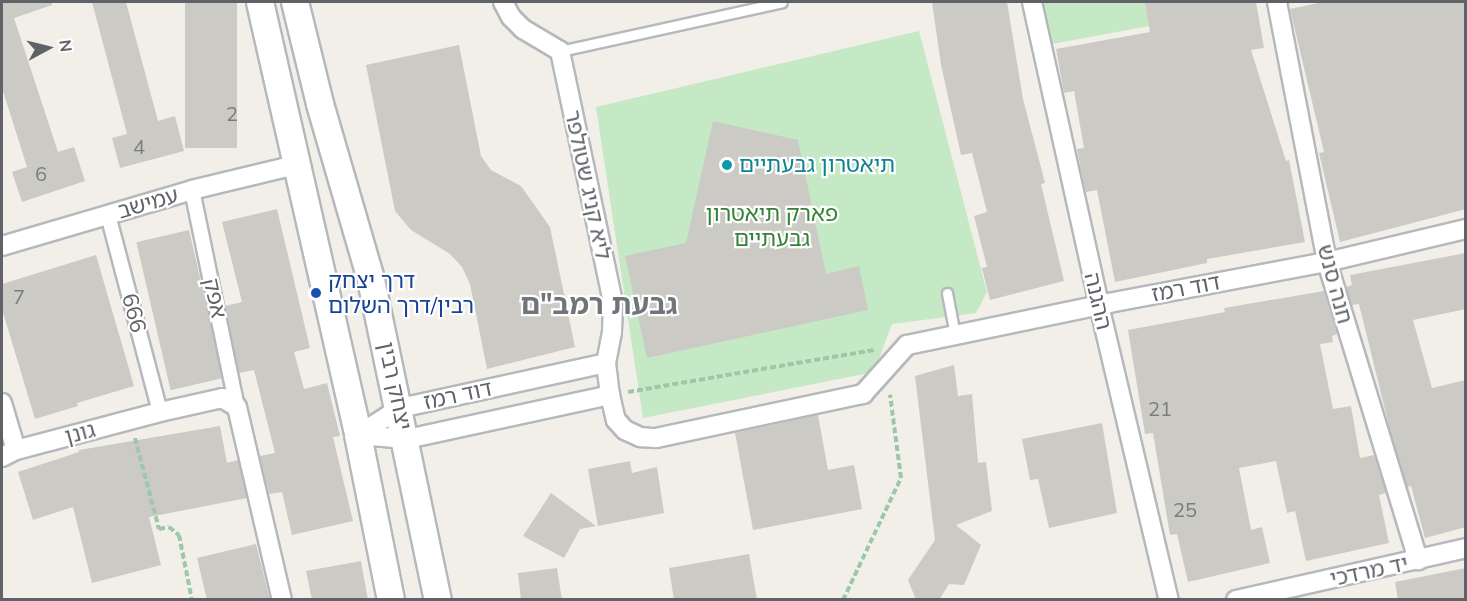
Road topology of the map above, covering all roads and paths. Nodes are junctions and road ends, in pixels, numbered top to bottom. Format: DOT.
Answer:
graph roads {
  1 [pos="260,2"];
  2 [pos="295,2"];
  3 [pos="504,2"];
  4 [pos="782,2"];
  5 [pos="1032,2"];
  6 [pos="1277,2"];
  7 [pos="560,51"];
  8 [pos="295,165"];
  9 [pos="192,190"];
  10 [pos="108,215"];
  11 [pos="1466,229"];
  12 [pos="2,246"];
  13 [pos="1327,262"];
  14 [pos="947,293"];
  15 [pos="1099,305"];
  16 [pos="955,334"];
  17 [pos="907,345"];
  18 [pos="606,363"];
  19 [pos="890,387"];
  20 [pos="610,395"];
  21 [pos="2,403"];
  22 [pos="237,406"];
  23 [pos="400,408"];
  24 [pos="160,412"];
  25 [pos="134,433"];
  26 [pos="358,435"];
  27 [pos="406,439"];
  28 [pos="9,454"];
  29 [pos="1466,548"];
  30 [pos="1418,560"];
  31 [pos="192,600"];
  32 [pos="282,600"];
  33 [pos="391,600"];
  34 [pos="438,600"];
  35 [pos="843,600"];
  36 [pos="1169,600"];
  37 [pos="1236,600"];
  1 -- 8 [label="main road, יצחק רבין"];
  2 -- 23 [label="main road, יצחק רבין"];
  3 -- 7 [label="street"];
  4 -- 7 [label="lane"];
  5 -- 15 [label="street, ההגנה"];
  6 -- 13 [label="street, חנה סנש"];
  7 -- 18 [label="street, ליא קניג שטולפר"];
  8 -- 9 [label="street, עמישב"];
  8 -- 26 [label="main road, יצחק רבין"];
  9 -- 10 [label="street, עמישב"];
  9 -- 22 [label="street, אפק"];
  10 -- 12 [label="street, עמישב"];
  10 -- 24 [label="street, 666"];
  11 -- 13 [label="street, דוד רמז"];
  13 -- 15 [label="street, דוד רמז"];
  13 -- 30 [label="street, חנה סנש"];
  14 -- 16 [label="lane"];
  15 -- 16 [label="street, דוד רמז"];
  15 -- 36 [label="street, ההגנה"];
  16 -- 17 [label="street, דוד רמז"];
  17 -- 20 [label="path"];
  17 -- 20 [label="street"];
  18 -- 20 [label="street, ליא קניג שטולפר"];
  18 -- 23 [label="street, דוד רמז"];
  19 -- 35 [label="path"];
  20 -- 27 [label="street, דוד רמז"];
  21 -- 28 [label="street"];
  22 -- 24 [label="street"];
  22 -- 32 [label="street, אפק"];
  23 -- 26 [label="street, דוד רמז"];
  23 -- 27 [label="main road, יצחק רבין"];
  24 -- 28 [label="street, גונן"];
  25 -- 31 [label="path"];
  26 -- 27 [label="street, דוד רמז"];
  26 -- 33 [label="main road, יצחק רבין"];
  27 -- 34 [label="main road, יצחק רבין"];
  29 -- 30 [label="street, יד מרדכי"];
  30 -- 37 [label="street, יד מרדכי"];
}
